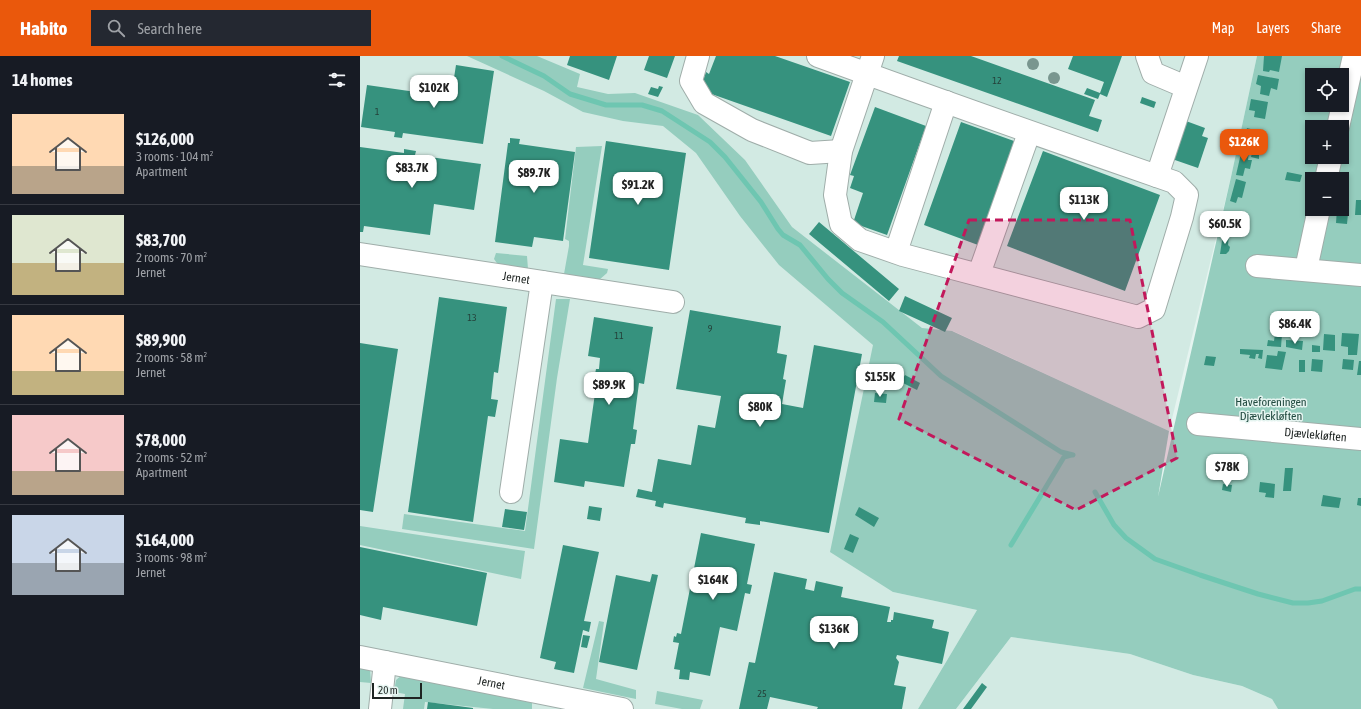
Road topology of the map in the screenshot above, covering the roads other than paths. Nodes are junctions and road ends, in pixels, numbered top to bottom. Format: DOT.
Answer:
graph roads {
  1 [pos="698,56"];
  2 [pos="818,56"];
  3 [pos="1147,56"];
  4 [pos="1197,56"];
  5 [pos="1354,56"];
  6 [pos="870,65"];
  7 [pos="1186,87"];
  8 [pos="946,102"];
  9 [pos="1340,120"];
  10 [pos="1029,133"];
  11 [pos="840,151"];
  12 [pos="1157,176"];
  13 [pos="1317,216"];
  14 [pos="896,252"];
  15 [pos="360,254"];
  16 [pos="1257,266"];
  17 [pos="1306,269"];
  18 [pos="979,274"];
  19 [pos="1361,275"];
  20 [pos="542,282"];
  21 [pos="672,302"];
  22 [pos="1198,424"];
  23 [pos="1361,439"];
  24 [pos="512,492"];
  25 [pos="360,656"];
  26 [pos="385,662"];
  27 [pos="546,701"];
  28 [pos="380,709"];
  29 [pos="622,709"];
  1 -- 11 [label="street"];
  2 -- 6 [label="street"];
  3 -- 7 [label="street"];
  4 -- 7 [label="street"];
  5 -- 9 [label="street"];
  6 -- 8 [label="street"];
  6 -- 11 [label="street"];
  7 -- 12 [label="street"];
  8 -- 10 [label="street"];
  8 -- 14 [label="street"];
  10 -- 12 [label="street"];
  10 -- 18 [label="street"];
  11 -- 14 [label="street"];
  12 -- 18 [label="street"];
  13 -- 17 [label="street"];
  14 -- 18 [label="street"];
  15 -- 20 [label="street, Jernet"];
  16 -- 17 [label="street"];
  17 -- 19 [label="street"];
  20 -- 21 [label="street, Jernet"];
  20 -- 24 [label="street"];
  22 -- 23 [label="street, Djævlekløften"];
  25 -- 26 [label="street, Jernet"];
  26 -- 27 [label="street, Jernet"];
  26 -- 28 [label="street"];
  27 -- 29 [label="street, Jernet"];
}
